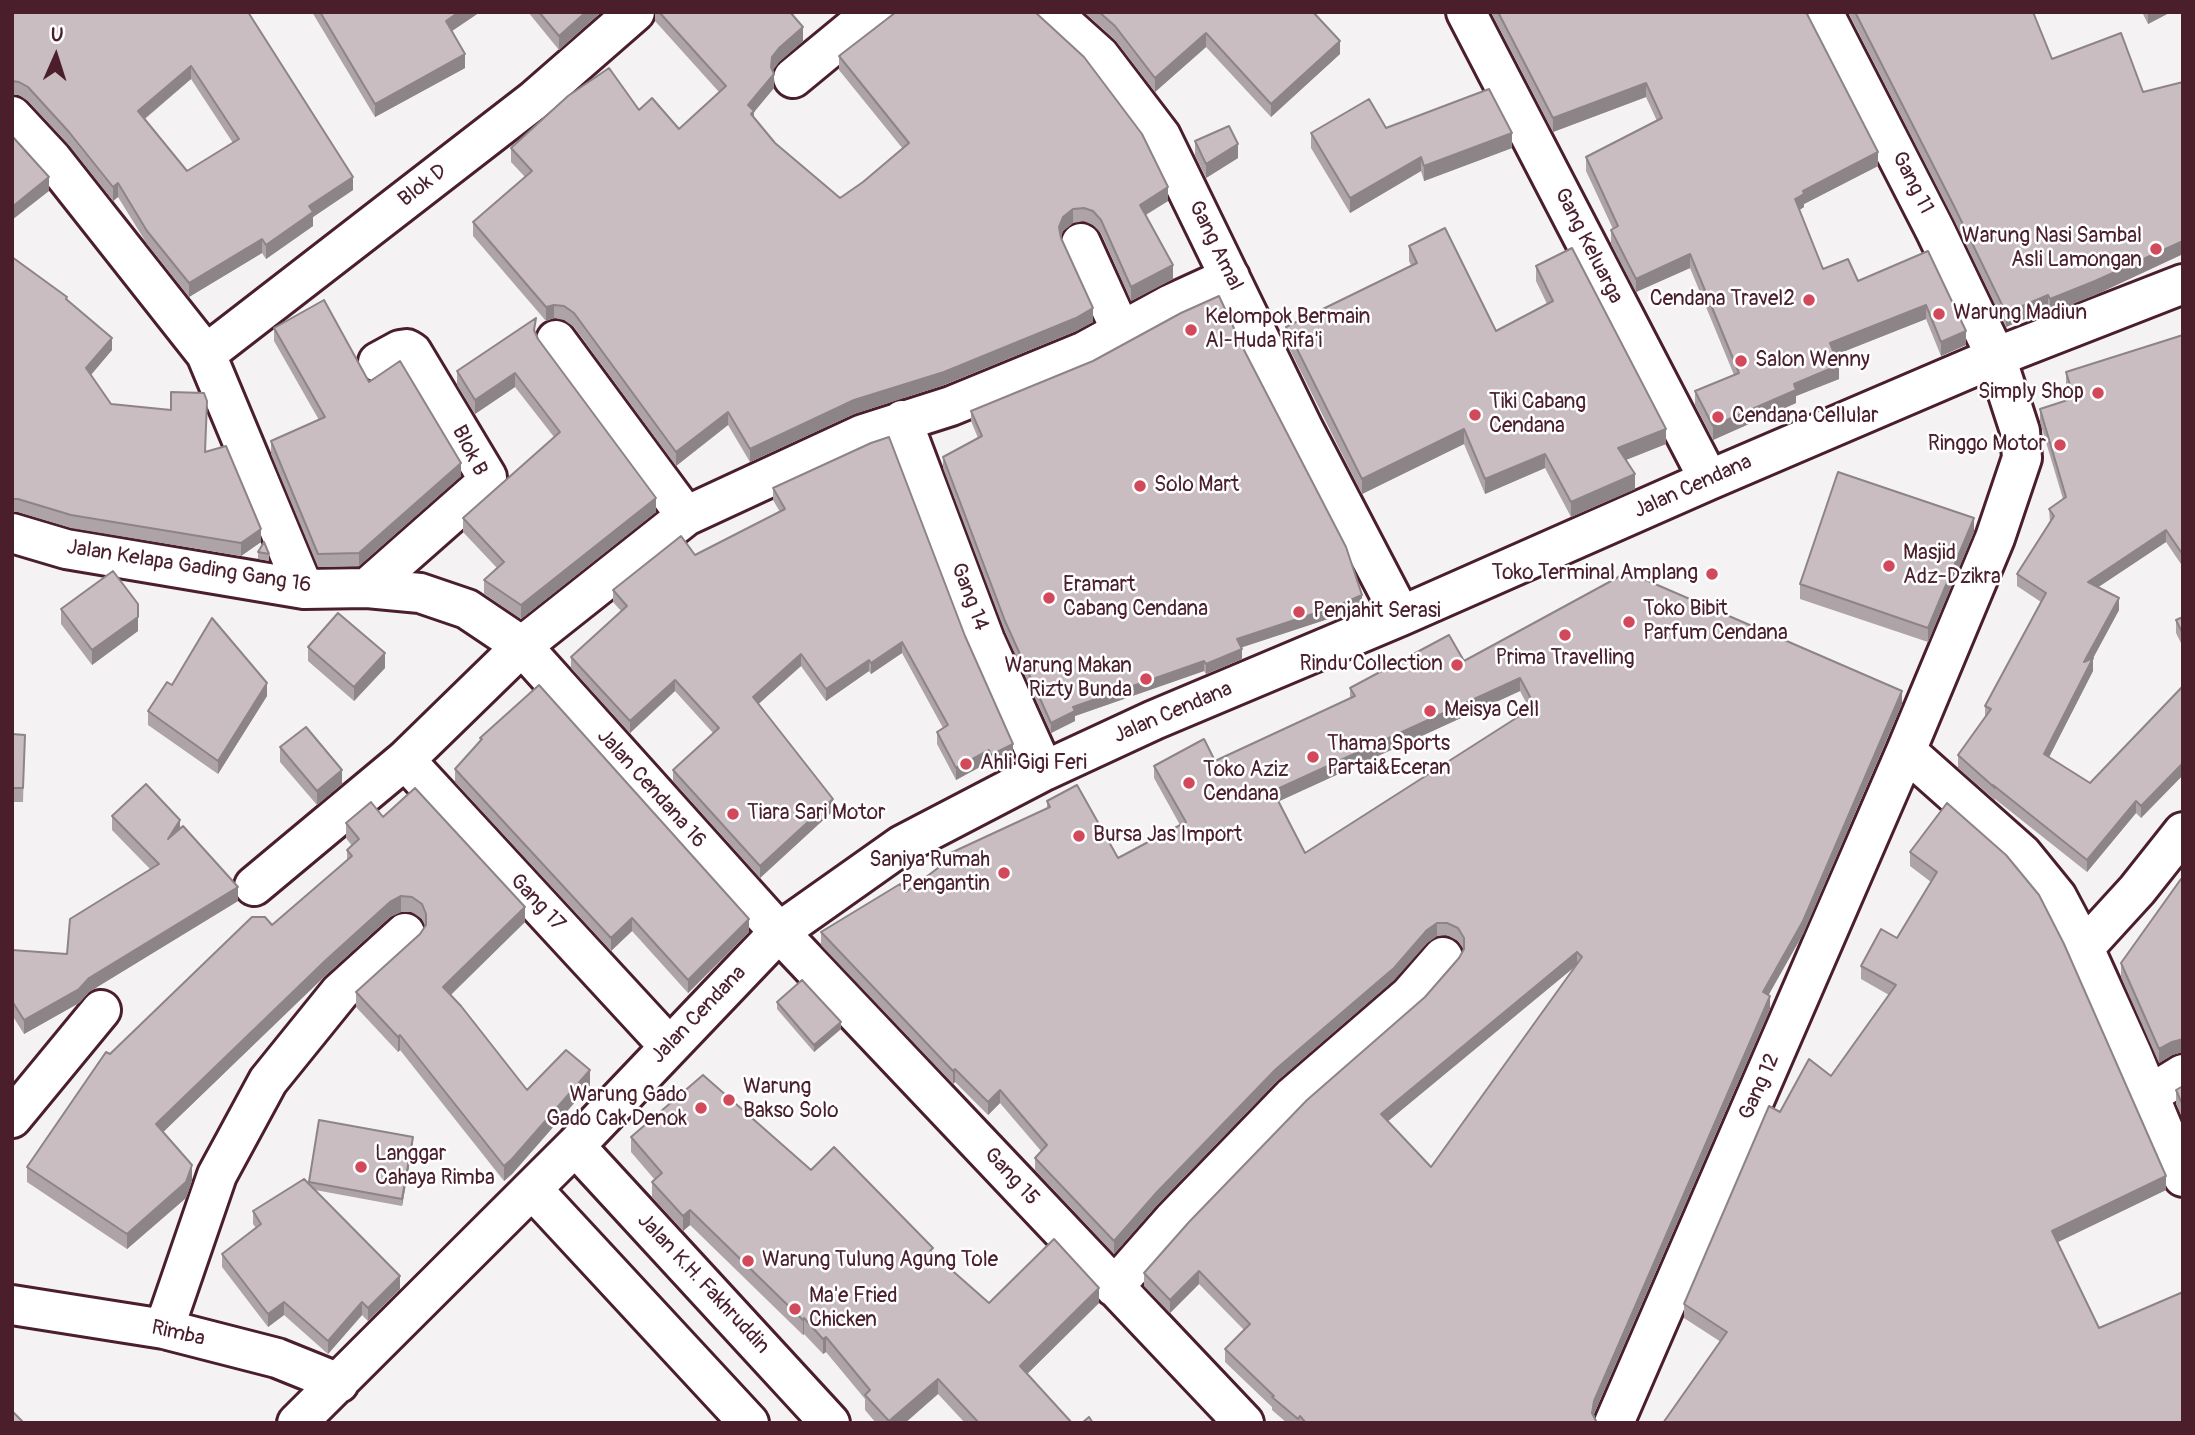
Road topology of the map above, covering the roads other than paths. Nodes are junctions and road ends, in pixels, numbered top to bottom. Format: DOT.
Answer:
graph roads {
  1 [pos="635,12"];
  2 [pos="873,12"];
  3 [pos="1051,12"];
  4 [pos="1466,12"];
  5 [pos="1827,13"];
  6 [pos="793,78"];
  7 [pos="12,116"];
  8 [pos="1081,243"];
  9 [pos="1230,277"];
  10 [pos="2183,284"];
  11 [pos="1121,331"];
  12 [pos="556,341"];
  13 [pos="206,354"];
  14 [pos="1996,356"];
  15 [pos="378,362"];
  16 [pos="902,420"];
  17 [pos="1709,480"];
  18 [pos="686,516"];
  19 [pos="12,533"];
  20 [pos="367,588"];
  21 [pos="304,589"];
  22 [pos="1401,616"];
  23 [pos="522,646"];
  24 [pos="1906,751"];
  25 [pos="405,760"];
  26 [pos="1044,771"];
  27 [pos="2183,832"];
  28 [pos="254,886"];
  29 [pos="779,932"];
  30 [pos="405,933"];
  31 [pos="2084,948"];
  32 [pos="1443,957"];
  33 [pos="102,1010"];
  34 [pos="668,1045"];
  35 [pos="2183,1074"];
  36 [pos="2149,1095"];
  37 [pos="12,1118"];
  38 [pos="575,1146"];
  39 [pos="2183,1177"];
  40 [pos="532,1189"];
  41 [pos="1114,1287"];
  42 [pos="12,1306"];
  43 [pos="164,1329"];
  44 [pos="339,1383"];
  45 [pos="298,1423"];
  46 [pos="749,1423"];
  47 [pos="831,1423"];
  48 [pos="1244,1423"];
  49 [pos="1614,1423"];
  1 -- 13 [label="street, Blok D"];
  2 -- 6 [label="street"];
  3 -- 9 [label="street, Gang Amal"];
  4 -- 17 [label="street, Gang Keluarga"];
  5 -- 14 [label="street, Gang 11"];
  7 -- 13 [label="street"];
  8 -- 11 [label="street"];
  9 -- 11 [label="street"];
  9 -- 22 [label="street, Gang Amal"];
  10 -- 14 [label="street, Jalan Cendana"];
  11 -- 16 [label="street"];
  12 -- 18 [label="street"];
  13 -- 21 [label="street"];
  14 -- 17 [label="street, Jalan Cendana"];
  14 -- 24 [label="street, Gang 12"];
  15 -- 20 [label="street, Blok B"];
  16 -- 18 [label="street"];
  16 -- 26 [label="street, Gang 14"];
  17 -- 22 [label="street, Jalan Cendana"];
  18 -- 23 [label="street"];
  19 -- 21 [label="street, Jalan Kelapa Gading Gang 16"];
  20 -- 21 [label="street, Jalan Kelapa Gading Gang 16"];
  20 -- 23 [label="street, Jalan Kelapa Gading Gang 16"];
  22 -- 26 [label="street, Jalan Cendana"];
  23 -- 25 [label="street"];
  23 -- 29 [label="street, Jalan Cendana 16"];
  24 -- 31 [label="street"];
  24 -- 49 [label="street, Gang 12"];
  25 -- 28 [label="street"];
  25 -- 34 [label="street, Gang 17"];
  26 -- 29 [label="street, Jalan Cendana"];
  27 -- 31 [label="street"];
  29 -- 34 [label="street, Jalan Cendana"];
  29 -- 41 [label="street, Gang 15"];
  30 -- 43 [label="street"];
  31 -- 36 [label="street"];
  32 -- 41 [label="street"];
  33 -- 37 [label="street"];
  34 -- 38 [label="street, Jalan Cendana"];
  35 -- 36 [label="street"];
  36 -- 39 [label="street"];
  38 -- 40 [label="street, Jalan Cendana"];
  38 -- 47 [label="street, Jalan K.H. Fakhruddin"];
  40 -- 44 [label="street, Jalan Cendana"];
  40 -- 46 [label="street"];
  41 -- 48 [label="street, Gang 15"];
  42 -- 43 [label="street, Rimba"];
  43 -- 44 [label="street, Rimba"];
  44 -- 45 [label="street, Jalan Cendana"];
}
